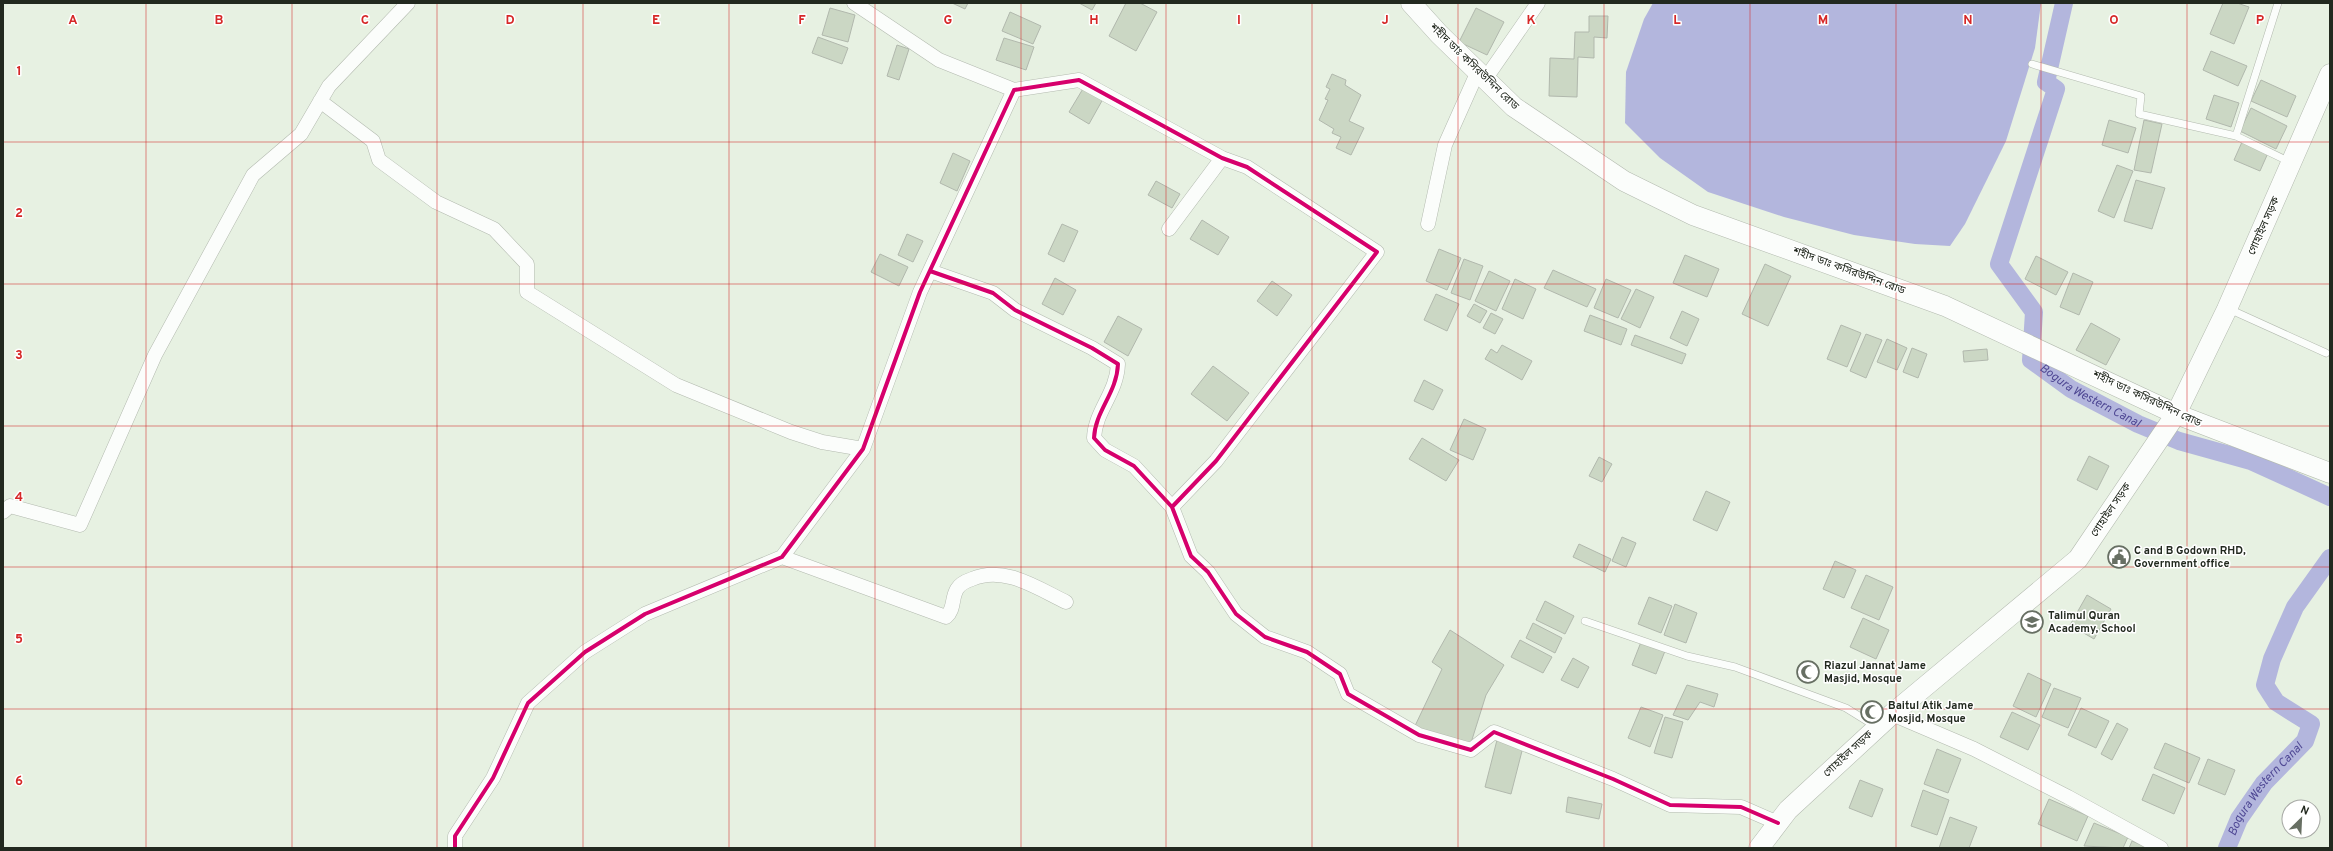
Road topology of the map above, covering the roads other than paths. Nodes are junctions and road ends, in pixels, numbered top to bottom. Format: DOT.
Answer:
graph roads {
  1 [pos="408,3"];
  2 [pos="854,3"];
  3 [pos="1411,3"];
  4 [pos="1538,3"];
  5 [pos="2278,3"];
  6 [pos="2032,64"];
  7 [pos="2330,74"];
  8 [pos="1482,75"];
  9 [pos="1014,90"];
  10 [pos="320,101"];
  11 [pos="2236,136"];
  12 [pos="1222,158"];
  13 [pos="2292,162"];
  14 [pos="1428,224"];
  15 [pos="1169,229"];
  16 [pos="930,271"];
  17 [pos="2227,309"];
  18 [pos="2326,353"];
  19 [pos="2173,418"];
  20 [pos="863,449"];
  21 [pos="2330,473"];
  22 [pos="1172,507"];
  23 [pos="3,512"];
  24 [pos="782,557"];
  25 [pos="1066,602"];
  26 [pos="1585,621"];
  27 [pos="1892,714"];
  28 [pos="1877,727"];
  29 [pos="1778,823"];
  30 [pos="455,848"];
  31 [pos="1759,848"];
  32 [pos="2161,848"];
  1 -- 10 [label="street"];
  2 -- 9 [label="street"];
  3 -- 8 [label="street, শহীদ ডাঃ কসিরউদ্দিন রোড"];
  4 -- 8 [label="street"];
  5 -- 11 [label="lane"];
  6 -- 11 [label="lane"];
  7 -- 13 [label="street, গোহাইল সড়ক"];
  8 -- 14 [label="street"];
  8 -- 19 [label="street, শহীদ ডাঃ কসিরউদ্দিন রোড"];
  9 -- 12 [label="street"];
  9 -- 16 [label="street"];
  10 -- 20 [label="street"];
  10 -- 23 [label="street"];
  11 -- 13 [label="lane"];
  12 -- 15 [label="street"];
  12 -- 22 [label="street"];
  13 -- 17 [label="street, গোহাইল সড়ক"];
  16 -- 20 [label="street"];
  16 -- 22 [label="street"];
  17 -- 18 [label="lane"];
  17 -- 19 [label="street, গোহাইল সড়ক"];
  19 -- 21 [label="street, শহীদ ডাঃ কসিরউদ্দিন রোড"];
  19 -- 27 [label="street, গোহাইল সড়ক"];
  20 -- 24 [label="street"];
  22 -- 29 [label="street"];
  24 -- 25 [label="street"];
  24 -- 30 [label="street"];
  26 -- 28 [label="lane"];
  27 -- 28 [label="street, গোহাইল সড়ক"];
  27 -- 32 [label="street"];
  28 -- 29 [label="street, গোহাইল সড়ক"];
  29 -- 31 [label="street, গোহাইল সড়ক"];
}
